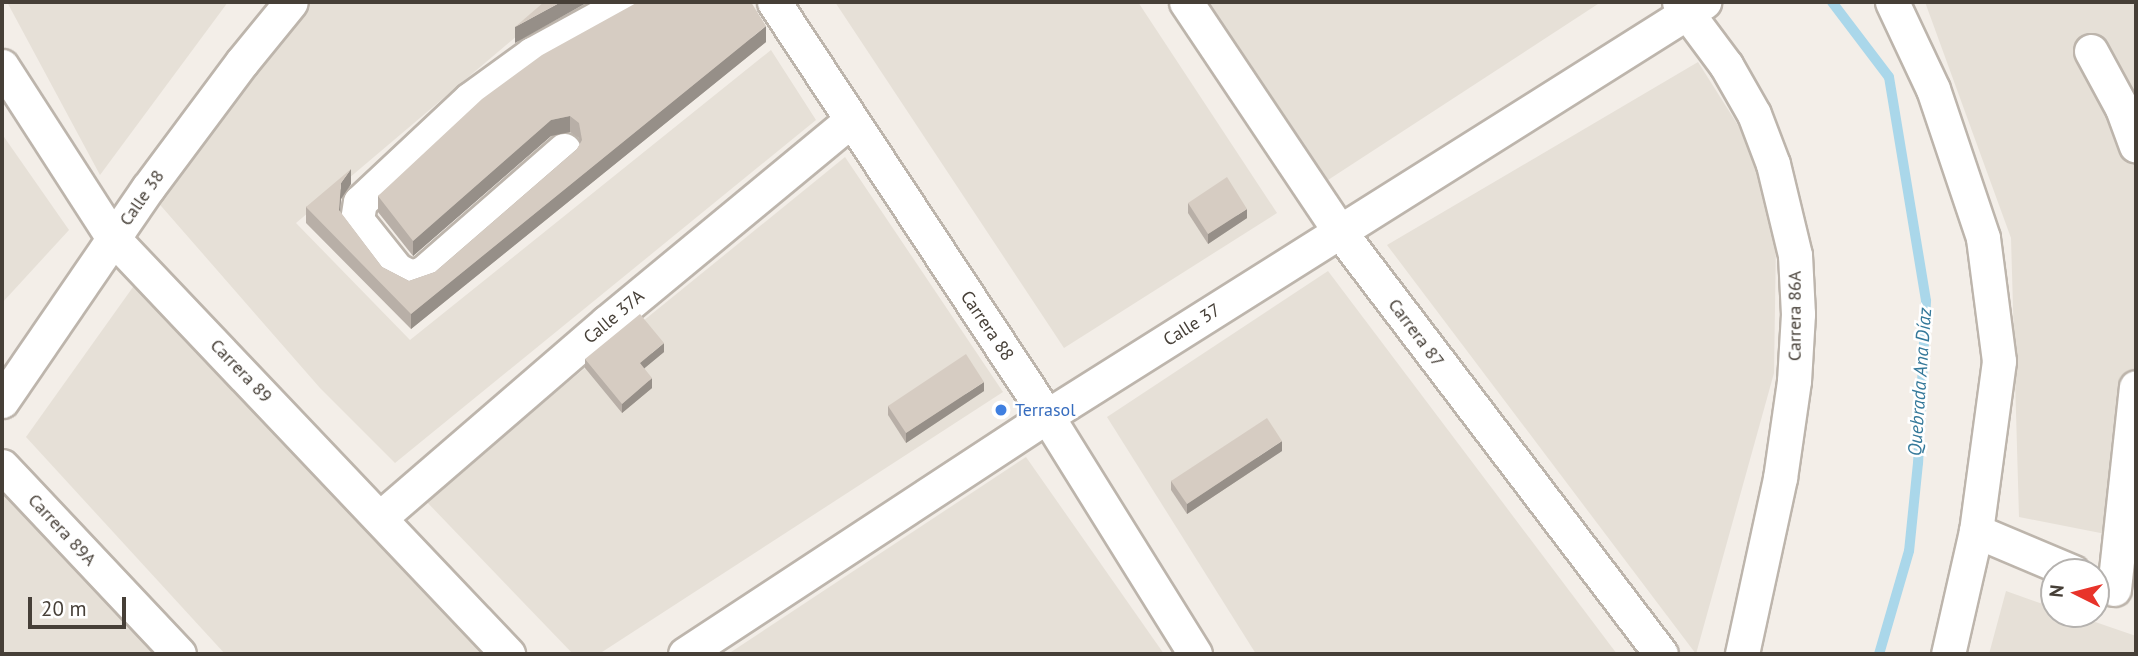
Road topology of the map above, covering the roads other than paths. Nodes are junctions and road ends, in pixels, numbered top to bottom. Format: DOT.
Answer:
graph roads {
  1 [pos="291,2"];
  2 [pos="627,2"];
  3 [pos="774,2"];
  4 [pos="1186,2"];
  5 [pos="1892,2"];
  6 [pos="1690,5"];
  7 [pos="2091,51"];
  8 [pos="2,66"];
  9 [pos="851,120"];
  10 [pos="2136,146"];
  11 [pos="564,150"];
  12 [pos="1340,232"];
  13 [pos="113,238"];
  14 [pos="2136,387"];
  15 [pos="2,401"];
  16 [pos="1047,416"];
  17 [pos="2,466"];
  18 [pos="381,517"];
  19 [pos="1976,531"];
  20 [pos="2040,558"];
  21 [pos="2115,590"];
  22 [pos="179,654"];
  23 [pos="508,654"];
  24 [pos="685,654"];
  25 [pos="1195,654"];
  26 [pos="1661,654"];
  27 [pos="1742,654"];
  28 [pos="1948,654"];
  1 -- 13 [label="street, Calle 38"];
  2 -- 11 [label="street"];
  3 -- 9 [label="street, Carrera 88"];
  4 -- 12 [label="street, Carrera 87"];
  5 -- 19 [label="street"];
  6 -- 12 [label="street, Calle 37"];
  6 -- 27 [label="street, Carrera 86A"];
  7 -- 10 [label="street"];
  8 -- 13 [label="street, Carrera 89"];
  9 -- 16 [label="street, Carrera 88"];
  9 -- 18 [label="street, Calle 37A"];
  12 -- 16 [label="street, Calle 37"];
  12 -- 26 [label="street, Carrera 87"];
  13 -- 15 [label="street, Calle 38"];
  13 -- 18 [label="street, Carrera 89"];
  14 -- 21 [label="street"];
  16 -- 24 [label="street, Calle 37"];
  16 -- 25 [label="street, Carrera 88"];
  17 -- 22 [label="street, Carrera 89A"];
  18 -- 23 [label="street, Carrera 89"];
  19 -- 20 [label="street"];
  19 -- 28 [label="street"];
}
